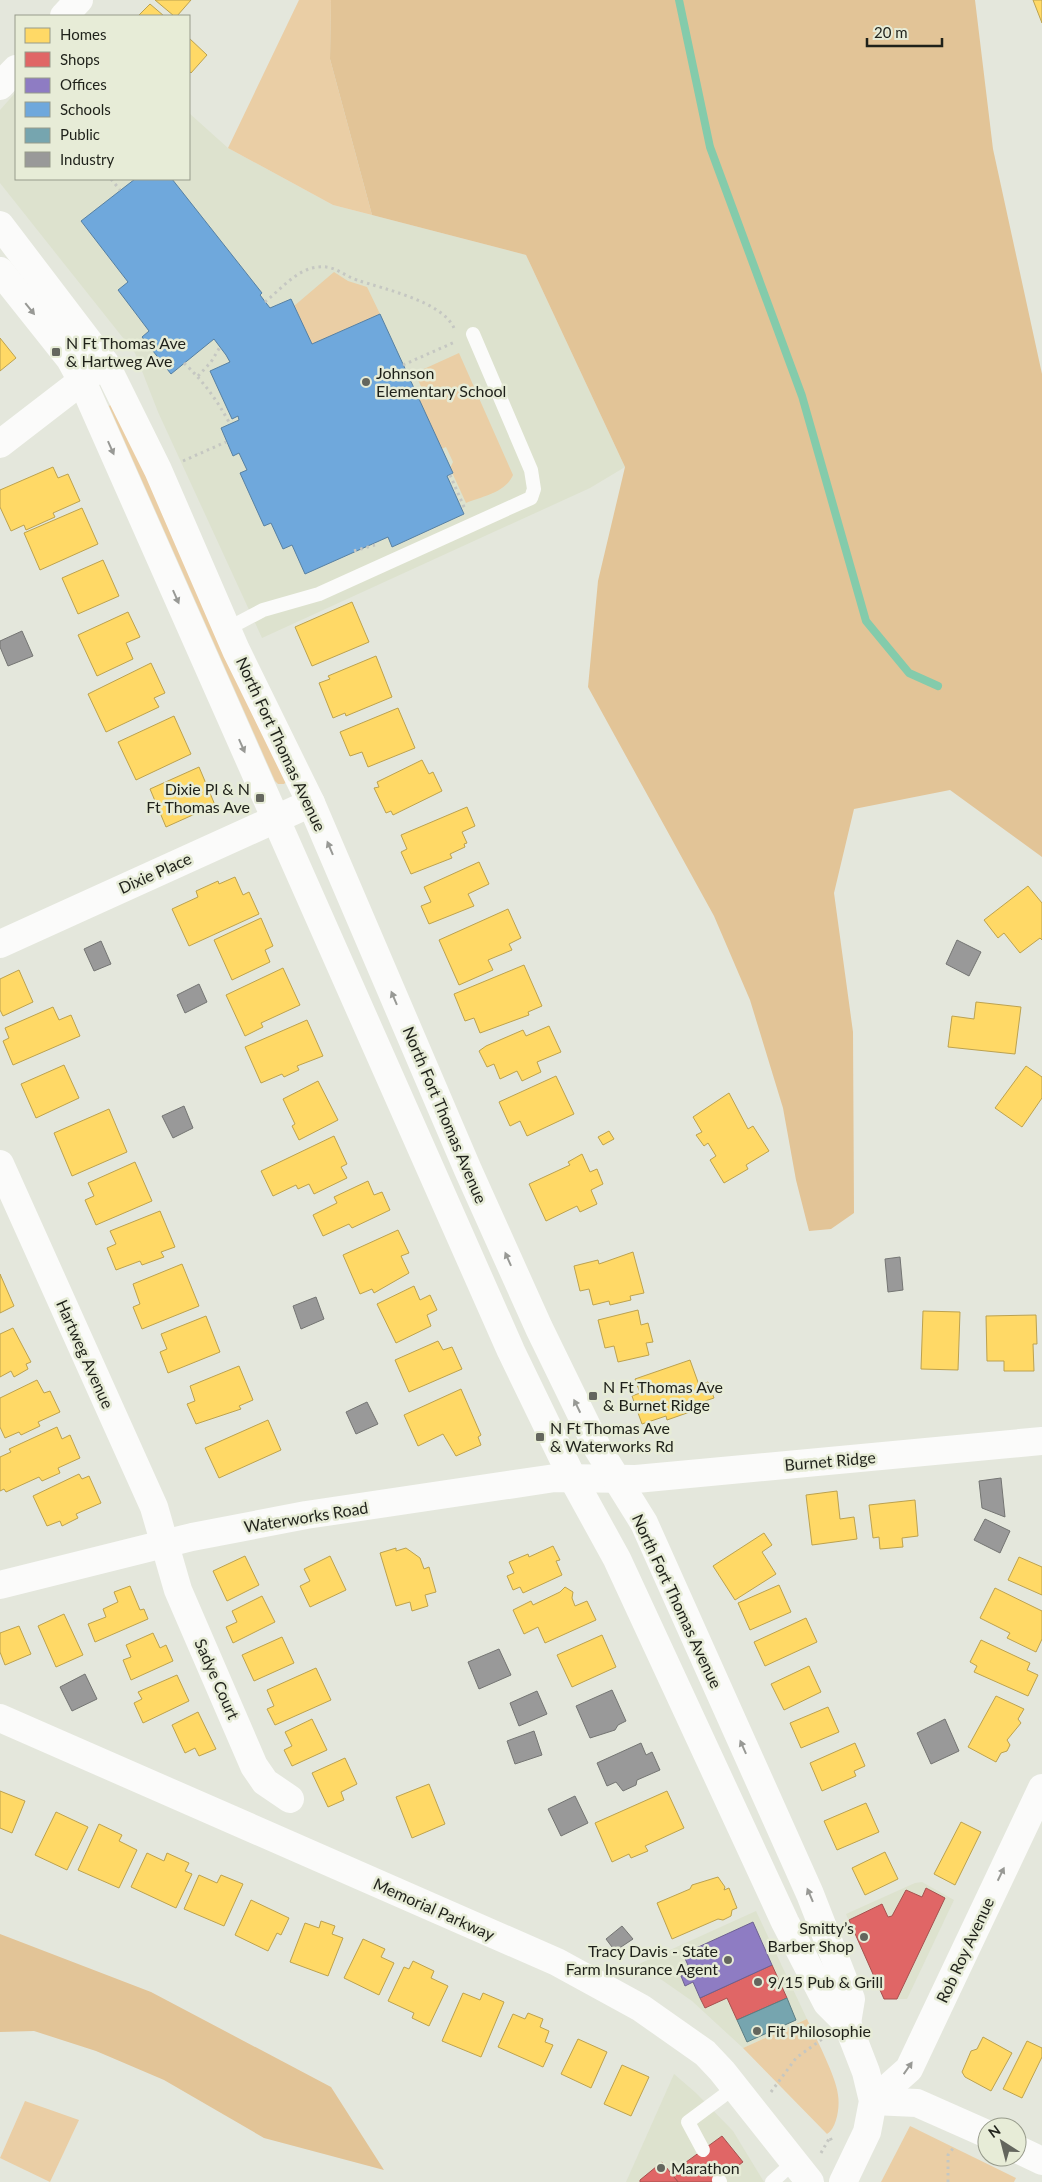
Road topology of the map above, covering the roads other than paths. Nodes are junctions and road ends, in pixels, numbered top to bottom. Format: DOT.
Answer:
graph roads {
  1 [pos="79,0"];
  2 [pos="65,15"];
  3 [pos="15,69"];
  4 [pos="0,86"];
  5 [pos="0,225"];
  6 [pos="0,271"];
  7 [pos="473,334"];
  8 [pos="106,364"];
  9 [pos="82,381"];
  10 [pos="0,444"];
  11 [pos="227,629"];
  12 [pos="311,803"];
  13 [pos="276,820"];
  14 [pos="0,944"];
  15 [pos="0,1164"];
  16 [pos="1042,1441"];
  17 [pos="573,1479"];
  18 [pos="617,1479"];
  19 [pos="165,1545"];
  20 [pos="0,1585"];
  21 [pos="0,1718"];
  22 [pos="1042,1788"];
  23 [pos="290,1798"];
  24 [pos="847,2023"];
  25 [pos="735,2087"];
  26 [pos="873,2101"];
  27 [pos="977,2130"];
  28 [pos="703,2150"];
  29 [pos="1027,2154"];
  30 [pos="1042,2161"];
  31 [pos="802,2172"];
  32 [pos="772,2182"];
  33 [pos="843,2182"];
  1 -- 2 [label="street"];
  3 -- 4 [label="street"];
  5 -- 8 [label="street, North Fort Thomas Avenue"];
  6 -- 9 [label="street, North Fort Thomas Avenue, one-way"];
  7 -- 11 [label="lane"];
  8 -- 9 [label="street"];
  8 -- 11 [label="street, North Fort Thomas Avenue"];
  9 -- 10 [label="street"];
  9 -- 13 [label="street, North Fort Thomas Avenue, one-way"];
  11 -- 12 [label="street, North Fort Thomas Avenue"];
  12 -- 13 [label="street, Dixie Place"];
  18 -- 12 [label="street, North Fort Thomas Avenue, one-way"];
  13 -- 14 [label="street, Dixie Place"];
  13 -- 17 [label="street, North Fort Thomas Avenue"];
  15 -- 19 [label="street, Hartweg Avenue"];
  16 -- 18 [label="street, Burnet Ridge"];
  17 -- 18 [label="street, Waterworks Road"];
  17 -- 19 [label="street, Waterworks Road"];
  17 -- 24 [label="street, North Fort Thomas Avenue"];
  24 -- 18 [label="street, North Fort Thomas Avenue, one-way"];
  19 -- 20 [label="street, Waterworks Road"];
  19 -- 23 [label="street, Sadye Court"];
  21 -- 25 [label="street, Memorial Parkway"];
  26 -- 22 [label="street, Rob Roy Avenue, one-way"];
  24 -- 26 [label="street, North Fort Thomas Avenue"];
  25 -- 28 [label="lane"];
  25 -- 31 [label="street, Memorial Parkway"];
  26 -- 27 [label="street"];
  26 -- 33 [label="street, North Fort Thomas Avenue"];
  29 -- 30 [label="street"];
  31 -- 32 [label="lane"];
}
